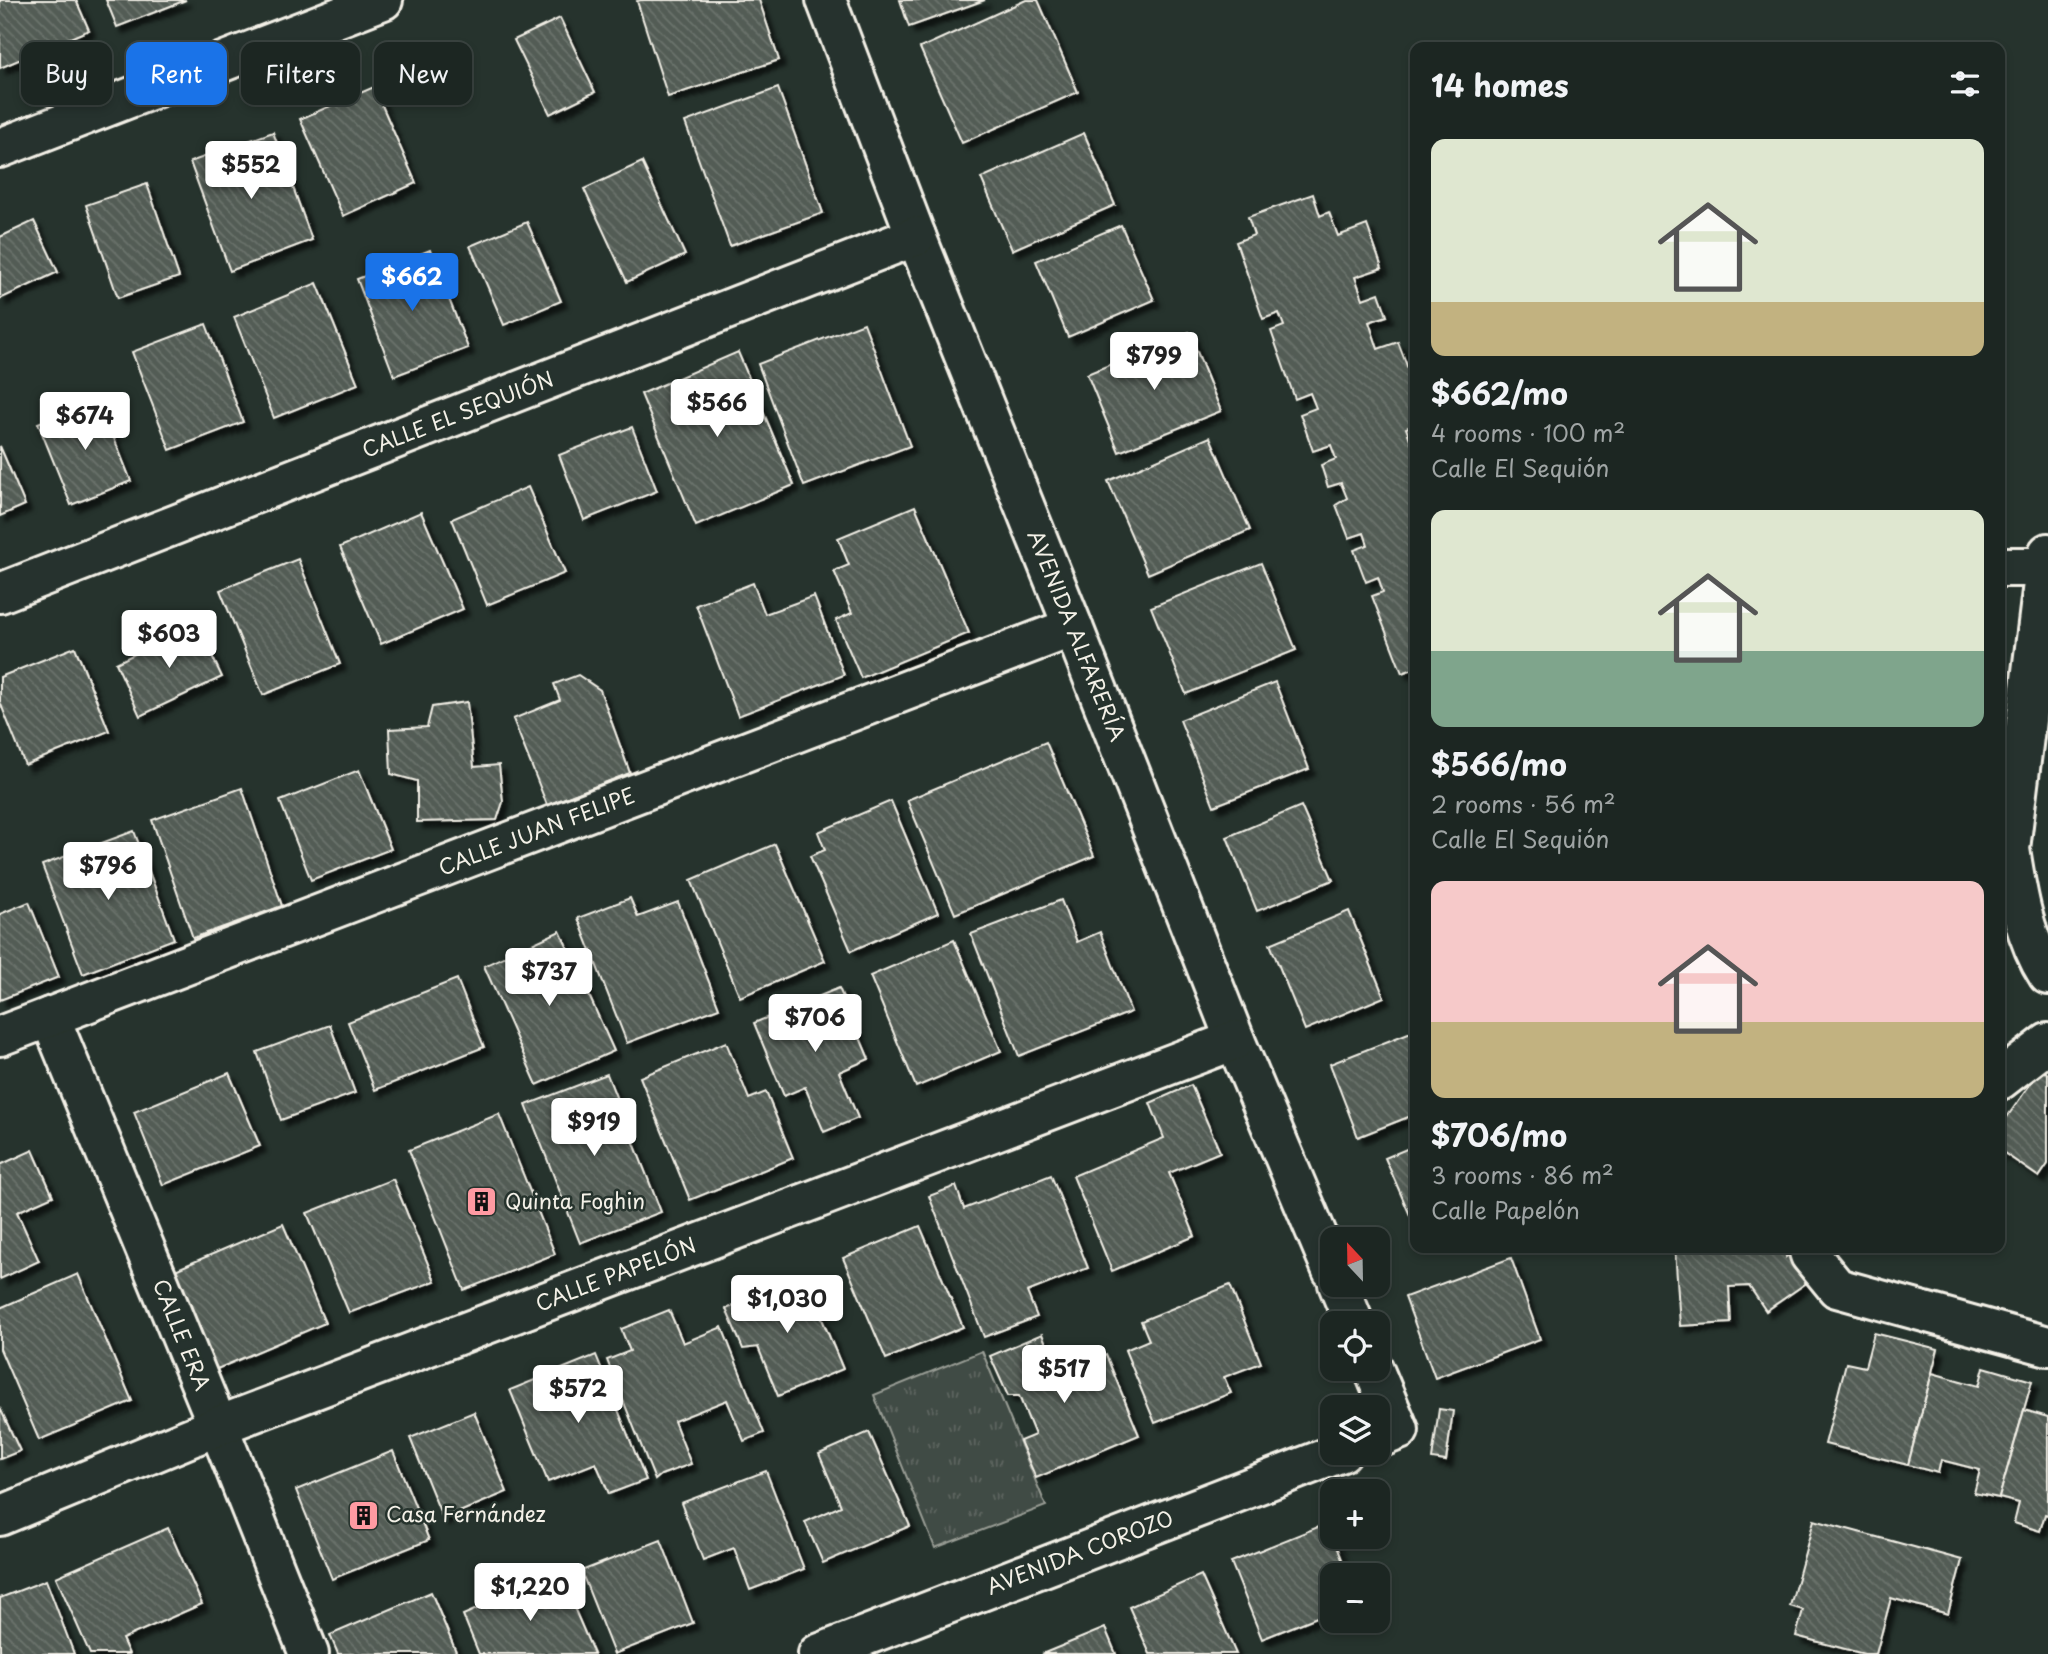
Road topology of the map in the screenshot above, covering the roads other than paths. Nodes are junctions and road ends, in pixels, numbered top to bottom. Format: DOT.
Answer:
graph roads {
  1 [pos="383,0"];
  2 [pos="826,0"];
  3 [pos="0,148"];
  4 [pos="916,236"];
  5 [pos="2046,560"];
  6 [pos="2005,566"];
  7 [pos="0,593"];
  8 [pos="1073,627"];
  9 [pos="2048,975"];
  10 [pos="50,1017"];
  11 [pos="0,1037"];
  12 [pos="1234,1040"];
  13 [pos="2048,1043"];
  14 [pos="2005,1076"];
  15 [pos="1320,1242"];
  16 [pos="1809,1253"];
  17 [pos="2048,1346"];
  18 [pos="218,1426"];
  19 [pos="1320,1460"];
  20 [pos="0,1516"];
  21 [pos="309,1654"];
  22 [pos="818,1654"];
  1 -- 3 [label="street"];
  2 -- 4 [label="street, AVENIDA ALFARERÍA"];
  4 -- 7 [label="street, CALLE EL SEQUIÓN"];
  4 -- 8 [label="street, AVENIDA ALFARERÍA"];
  5 -- 6 [label="street"];
  5 -- 9 [label="street"];
  8 -- 10 [label="street, CALLE JUAN FELIPE"];
  8 -- 12 [label="street, AVENIDA ALFARERÍA"];
  10 -- 11 [label="street, CALLE JUAN FELIPE"];
  10 -- 18 [label="street, CALLE ERA"];
  12 -- 15 [label="street, AVENIDA ALFARERÍA"];
  12 -- 18 [label="street, CALLE PAPELÓN"];
  13 -- 14 [label="street"];
  16 -- 17 [label="street"];
  18 -- 20 [label="street, CALLE PAPELÓN"];
  18 -- 21 [label="street, CALLE ERA"];
  19 -- 22 [label="street, AVENIDA COROZO"];
}
